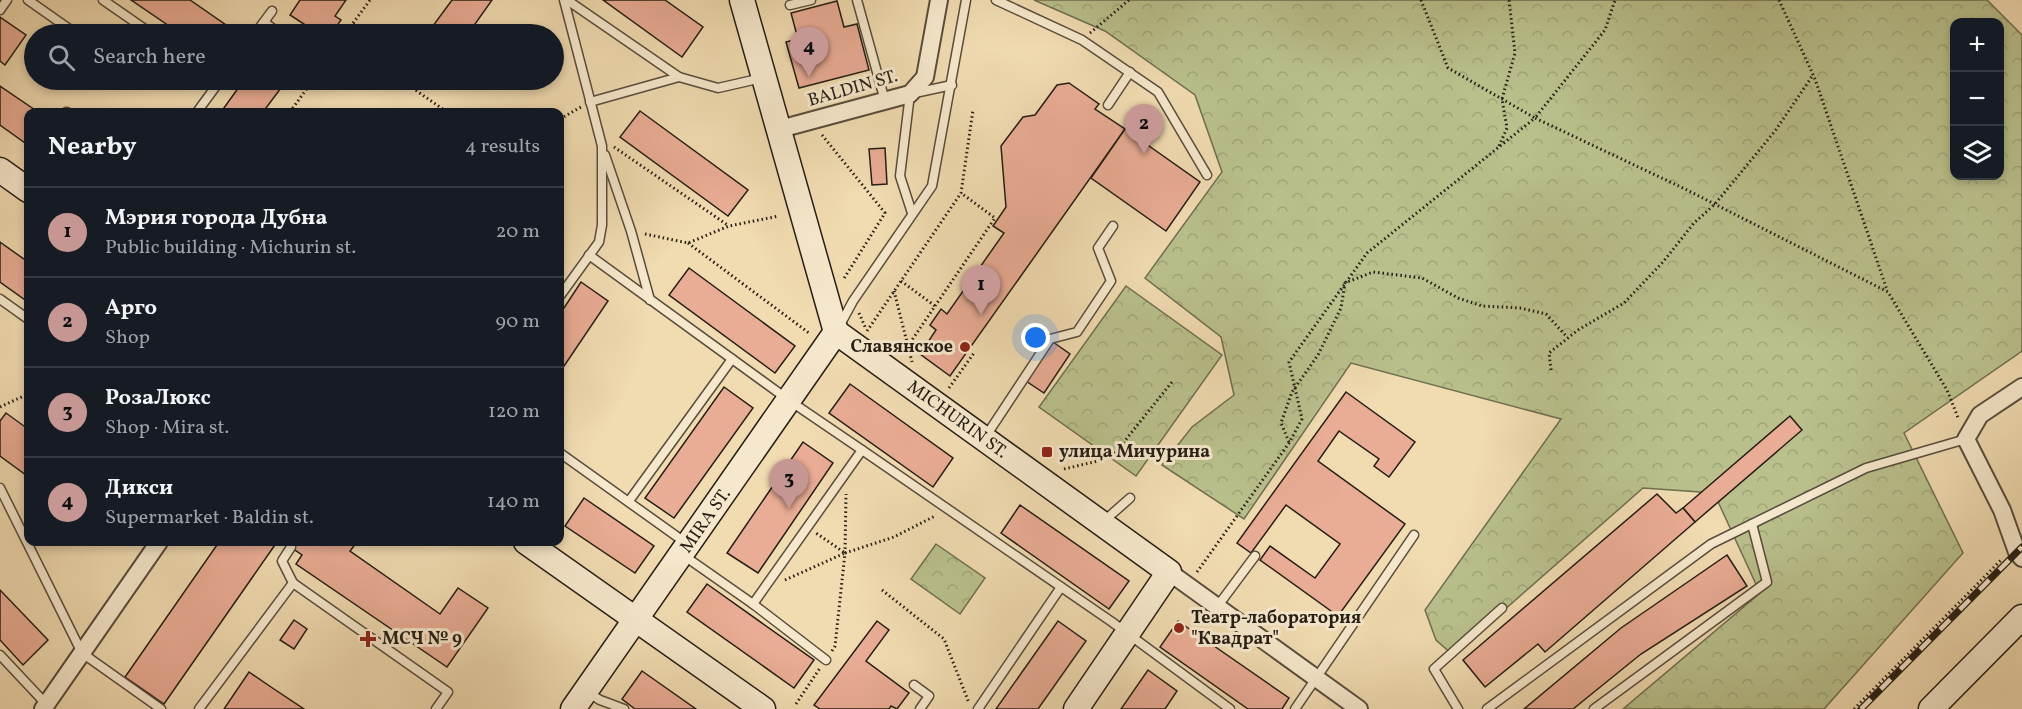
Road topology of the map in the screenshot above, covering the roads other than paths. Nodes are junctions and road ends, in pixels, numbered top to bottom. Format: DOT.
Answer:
graph roads {
  1 [pos="7,0"];
  2 [pos="28,0"];
  3 [pos="103,0"];
  4 [pos="565,0"];
  5 [pos="742,0"];
  6 [pos="811,0"];
  7 [pos="857,0"];
  8 [pos="939,0"];
  9 [pos="966,0"];
  10 [pos="996,0"];
  11 [pos="790,5"];
  12 [pos="0,10"];
  13 [pos="272,11"];
  14 [pos="264,22"];
  15 [pos="62,24"];
  16 [pos="138,24"];
  17 [pos="267,24"];
  18 [pos="1130,72"];
  19 [pos="679,77"];
  20 [pos="765,77"];
  21 [pos="952,85"];
  22 [pos="212,90"];
  23 [pos="910,94"];
  24 [pos="885,101"];
  25 [pos="590,102"];
  26 [pos="1108,105"];
  27 [pos="200,108"];
  28 [pos="780,129"];
  29 [pos="602,146"];
  30 [pos="0,170"];
  31 [pos="1207,175"];
  32 [pos="24,185"];
  33 [pos="912,213"];
  34 [pos="1113,226"];
  35 [pos="589,255"];
  36 [pos="564,290"];
  37 [pos="0,299"];
  38 [pos="650,300"];
  39 [pos="24,316"];
  40 [pos="837,332"];
  41 [pos="732,359"];
  42 [pos="2022,387"];
  43 [pos="790,401"];
  44 [pos="984,439"];
  45 [pos="1966,439"];
  46 [pos="862,450"];
  47 [pos="564,456"];
  48 [pos="0,488"];
  49 [pos="1130,498"];
  50 [pos="629,501"];
  51 [pos="1101,524"];
  52 [pos="1752,524"];
  53 [pos="1414,535"];
  54 [pos="24,536"];
  55 [pos="29,546"];
  56 [pos="156,546"];
  57 [pos="532,546"];
  58 [pos="291,547"];
  59 [pos="686,550"];
  60 [pos="2019,555"];
  61 [pos="1255,556"];
  62 [pos="1178,579"];
  63 [pos="293,583"];
  64 [pos="1061,587"];
  65 [pos="753,604"];
  66 [pos="1217,607"];
  67 [pos="1502,608"];
  68 [pos="2022,616"];
  69 [pos="636,620"];
  70 [pos="1128,634"];
  71 [pos="82,653"];
  72 [pos="0,655"];
  73 [pos="826,660"];
  74 [pos="1314,678"];
  75 [pos="914,685"];
  76 [pos="580,700"];
  77 [pos="44,707"];
  78 [pos="161,709"];
  79 [pos="199,709"];
  80 [pos="436,709"];
  81 [pos="624,709"];
  82 [pos="763,709"];
  83 [pos="920,709"];
  84 [pos="978,709"];
  85 [pos="1076,709"];
  86 [pos="1230,709"];
  87 [pos="1295,709"];
  88 [pos="1357,709"];
  89 [pos="1458,709"];
  90 [pos="1487,709"];
  91 [pos="1594,709"];
  92 [pos="1931,709"];
  1 -- 12 [label="lane"];
  2 -- 15 [label="lane"];
  3 -- 16 [label="lane"];
  4 -- 19 [label="lane"];
  4 -- 25 [label="lane"];
  5 -- 20 [label="street"];
  6 -- 11 [label="lane"];
  7 -- 24 [label="lane"];
  8 -- 23 [label="street, BALDIN ST."];
  9 -- 21 [label="lane"];
  10 -- 18 [label="lane"];
  13 -- 14 [label="lane"];
  14 -- 17 [label="lane"];
  18 -- 26 [label="lane"];
  18 -- 31 [label="lane"];
  19 -- 20 [label="lane"];
  19 -- 25 [label="lane"];
  20 -- 28 [label="street"];
  21 -- 23 [label="lane"];
  21 -- 33 [label="lane"];
  22 -- 27 [label="lane"];
  23 -- 24 [label="street, BALDIN ST."];
  23 -- 33 [label="lane"];
  24 -- 28 [label="street, BALDIN ST."];
  25 -- 29 [label="lane"];
  28 -- 40 [label="street"];
  29 -- 35 [label="lane"];
  29 -- 38 [label="lane"];
  30 -- 32 [label="street"];
  33 -- 40 [label="lane"];
  34 -- 44 [label="lane"];
  35 -- 36 [label="lane"];
  35 -- 38 [label="lane"];
  37 -- 39 [label="lane"];
  38 -- 41 [label="lane"];
  40 -- 43 [label="street, MIRA ST."];
  40 -- 44 [label="street, MICHURIN ST."];
  41 -- 43 [label="lane"];
  41 -- 50 [label="lane"];
  42 -- 45 [label="street"];
  43 -- 46 [label="lane"];
  43 -- 59 [label="street, MIRA ST."];
  44 -- 51 [label="street, MICHURIN ST."];
  45 -- 52 [label="lane"];
  45 -- 60 [label="street"];
  46 -- 64 [label="lane"];
  46 -- 65 [label="lane"];
  47 -- 50 [label="lane"];
  48 -- 54 [label="lane"];
  49 -- 51 [label="lane"];
  50 -- 59 [label="lane"];
  51 -- 62 [label="street, MICHURIN ST."];
  52 -- 90 [label="lane"];
  52 -- 91 [label="lane"];
  53 -- 74 [label="lane"];
  55 -- 71 [label="lane"];
  56 -- 71 [label="street"];
  57 -- 69 [label="street"];
  58 -- 63 [label="lane"];
  59 -- 65 [label="lane"];
  59 -- 69 [label="street, MIRA ST."];
  61 -- 66 [label="lane"];
  62 -- 66 [label="street, MICHURIN ST."];
  62 -- 70 [label="street"];
  63 -- 79 [label="lane"];
  63 -- 80 [label="lane"];
  64 -- 70 [label="lane"];
  64 -- 84 [label="lane"];
  65 -- 73 [label="lane"];
  66 -- 74 [label="street, MICHURIN ST."];
  67 -- 89 [label="lane"];
  68 -- 92 [label="street"];
  69 -- 76 [label="street, MIRA ST."];
  69 -- 82 [label="street"];
  70 -- 85 [label="street"];
  70 -- 86 [label="lane"];
  71 -- 77 [label="street"];
  71 -- 78 [label="lane"];
  72 -- 77 [label="lane"];
  74 -- 87 [label="lane"];
  74 -- 88 [label="street, MICHURIN ST."];
  75 -- 83 [label="lane"];
  76 -- 81 [label="lane"];
}
